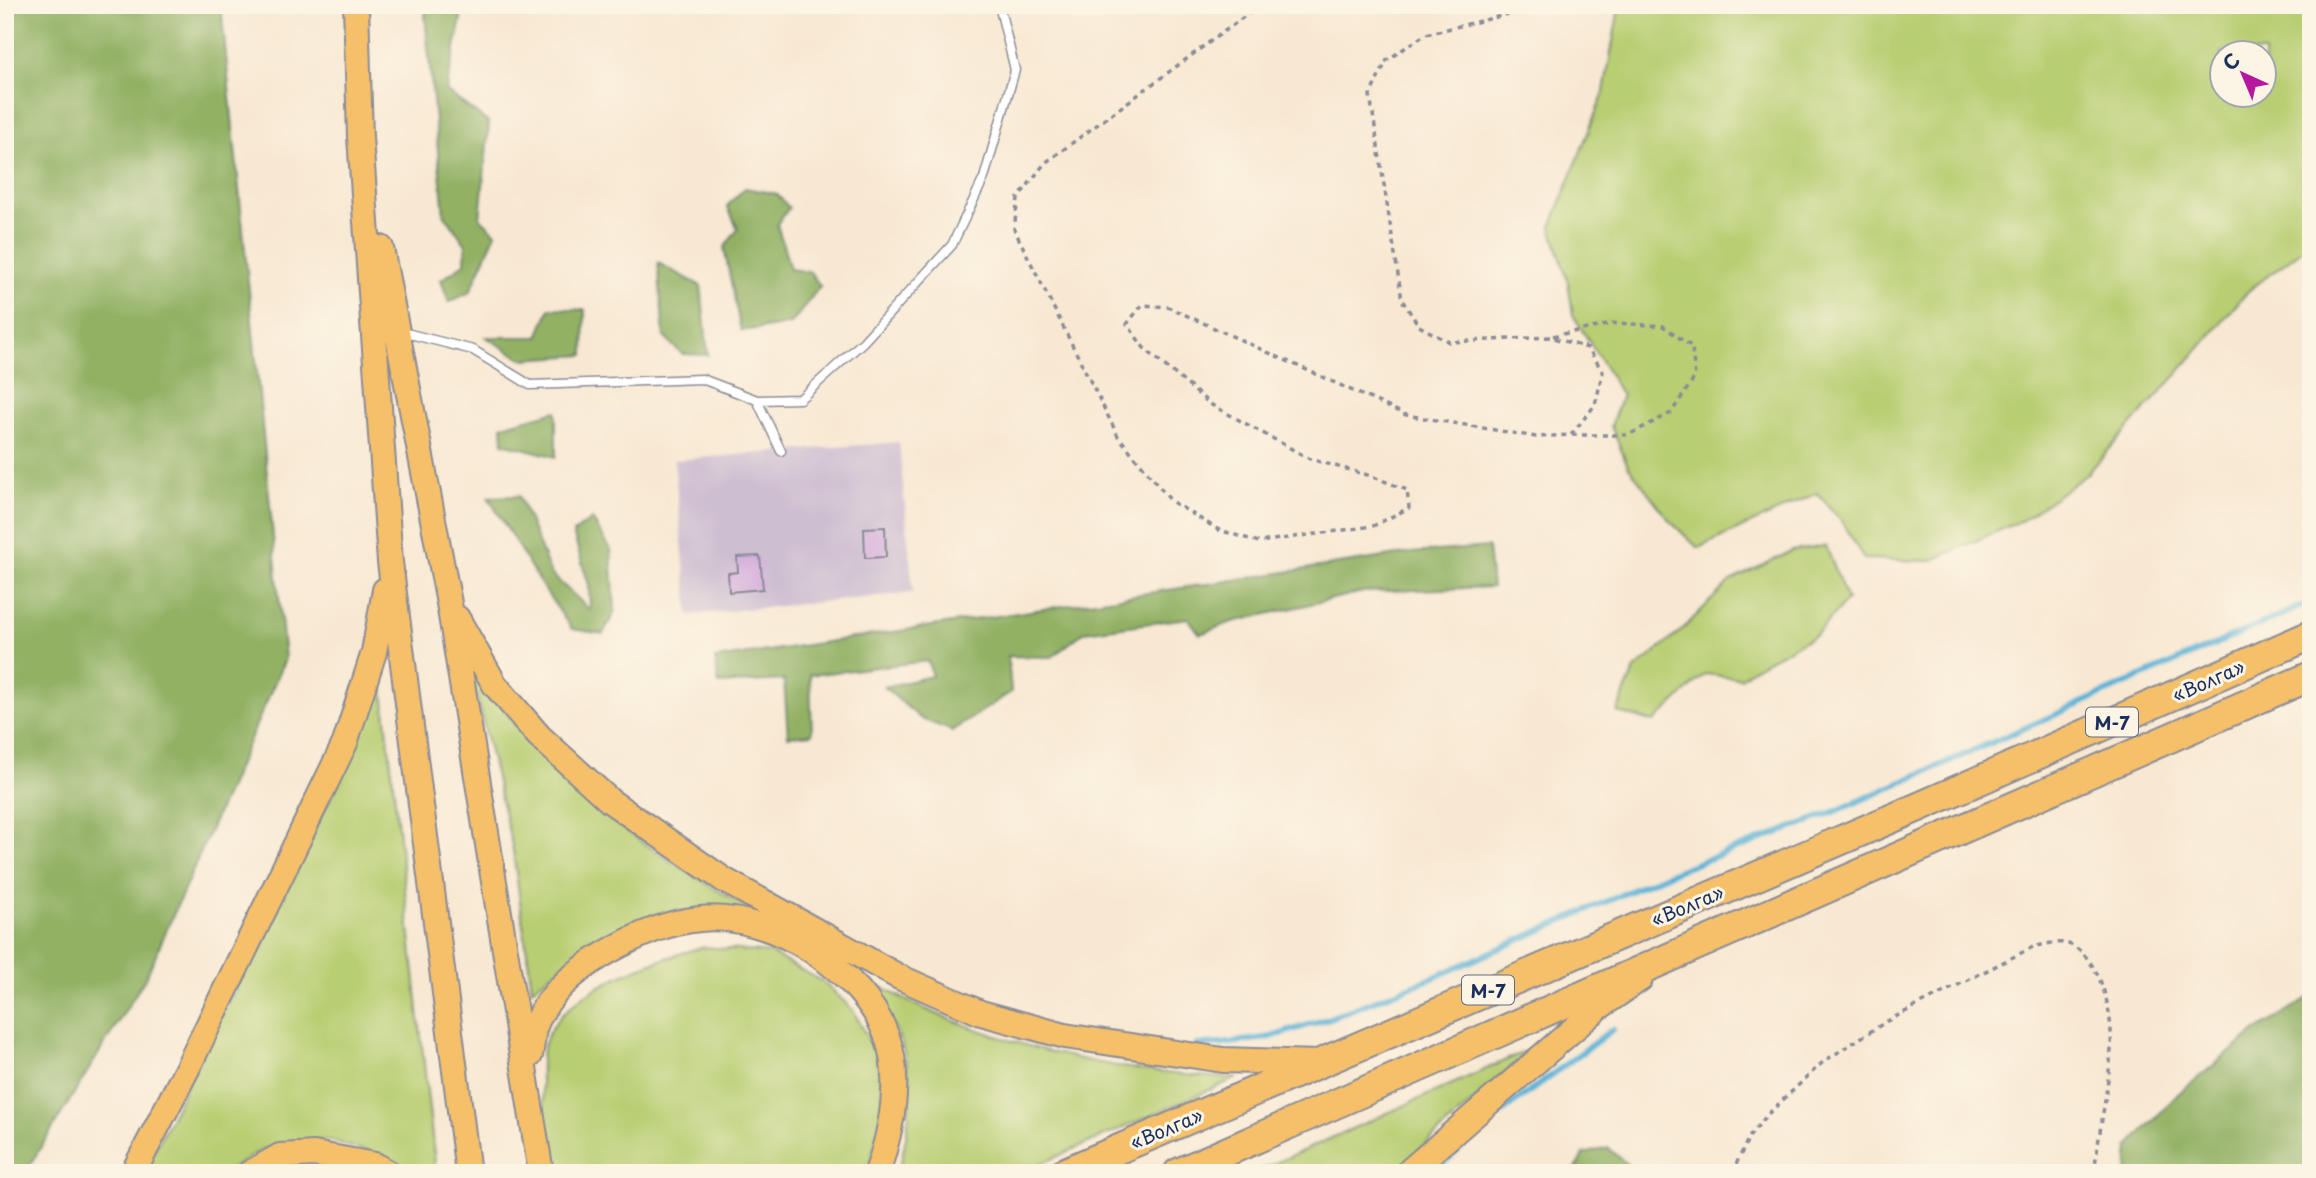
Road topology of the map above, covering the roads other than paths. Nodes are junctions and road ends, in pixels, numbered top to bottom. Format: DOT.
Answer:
graph roads {
  1 [pos="356,5"];
  2 [pos="999,5"];
  3 [pos="360,137"];
  4 [pos="397,331"];
  5 [pos="757,400"];
  6 [pos="781,451"];
  7 [pos="390,562"];
  8 [pos="449,604"];
  9 [pos="2311,635"];
  10 [pos="2311,676"];
  11 [pos="1676,955"];
  12 [pos="1318,1063"];
  13 [pos="527,1077"];
  14 [pos="133,1173"];
  15 [pos="250,1173"];
  16 [pos="388,1173"];
  17 [pos="468,1173"];
  18 [pos="541,1173"];
  19 [pos="877,1173"];
  20 [pos="1063,1173"];
  21 [pos="1178,1173"];
  22 [pos="1407,1173"];
  1 -- 3 [label="main road"];
  2 -- 5 [label="lane"];
  3 -- 4 [label="main road"];
  3 -- 7 [label="main road"];
  4 -- 5 [label="lane"];
  4 -- 8 [label="main road"];
  5 -- 6 [label="lane"];
  7 -- 14 [label="main road"];
  7 -- 17 [label="main road"];
  8 -- 12 [label="main road"];
  8 -- 13 [label="main road"];
  9 -- 12 [label="highway, «Волга» / М-7"];
  10 -- 11 [label="highway, «Волга» / М-7"];
  11 -- 21 [label="highway, «Волга» / М-7"];
  11 -- 22 [label="main road"];
  12 -- 20 [label="highway, «Волга» / М-7"];
  13 -- 18 [label="main road"];
  13 -- 19 [label="main road"];
  15 -- 16 [label="main road"];
}
